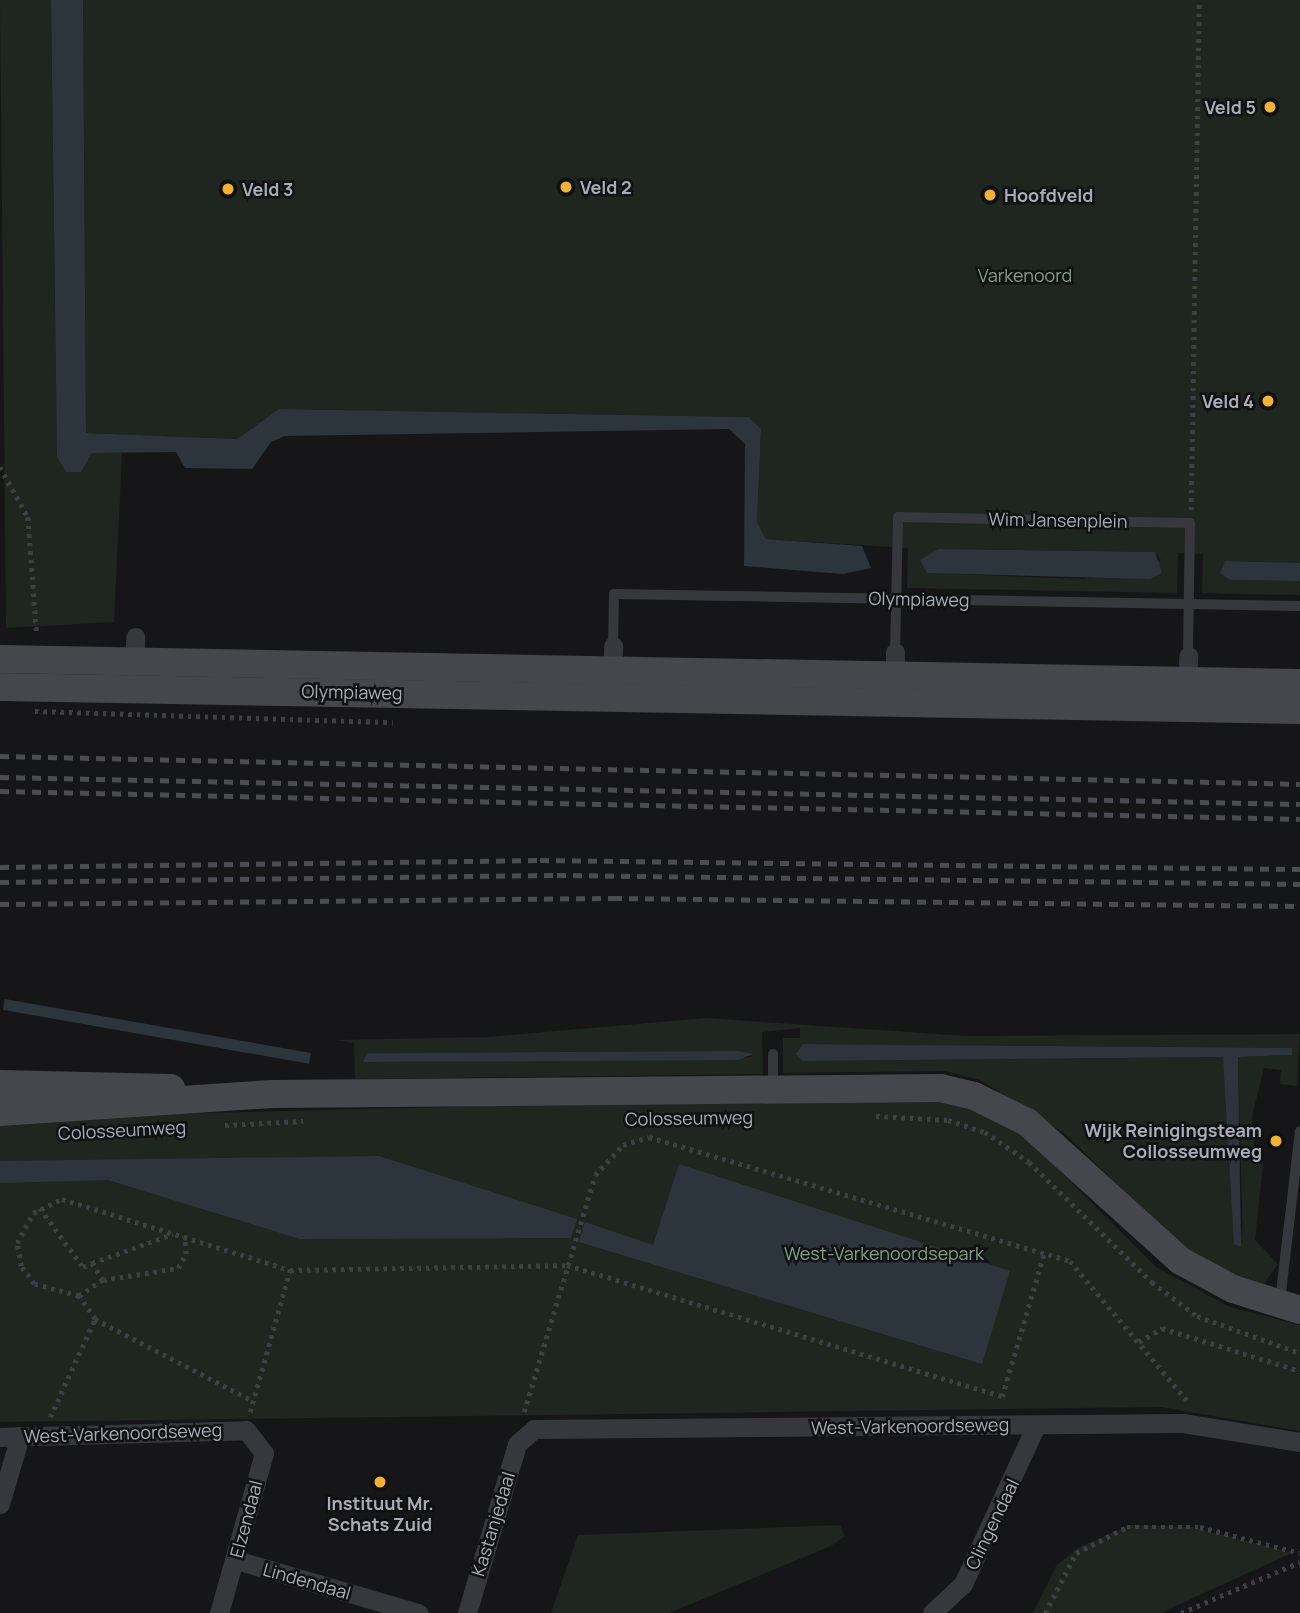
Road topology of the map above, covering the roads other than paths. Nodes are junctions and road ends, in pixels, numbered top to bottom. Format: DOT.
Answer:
graph roads {
  1 [pos="897,599"];
  2 [pos="1189,605"];
  3 [pos="1300,606"];
  4 [pos="0,659"];
  5 [pos="134,662"];
  6 [pos="895,664"];
  7 [pos="1187,668"];
  8 [pos="612,671"];
  9 [pos="1300,683"];
  10 [pos="0,687"];
  11 [pos="894,704"];
  12 [pos="1186,708"];
  13 [pos="1300,710"];
  14 [pos="773,1055"];
  15 [pos="0,1084"];
  16 [pos="773,1087"];
  17 [pos="272,1094"];
  18 [pos="0,1112"];
  19 [pos="1300,1131"];
  20 [pos="1290,1307"];
  21 [pos="1036,1424"];
  22 [pos="246,1430"];
  23 [pos="521,1436"];
  24 [pos="10,1437"];
  25 [pos="1300,1442"];
  26 [pos="0,1504"];
  27 [pos="236,1560"];
  28 [pos="219,1613"];
  29 [pos="418,1613"];
  30 [pos="467,1613"];
  31 [pos="932,1613"];
  1 -- 2 [label="lane, Olympiaweg"];
  1 -- 2 [label="lane, Wim Jansenplein"];
  1 -- 6 [label="lane, Wim Jansenplein"];
  1 -- 8 [label="lane, Olympiaweg"];
  2 -- 3 [label="lane, Olympiaweg"];
  2 -- 7 [label="lane"];
  4 -- 5 [label="main road, Olympiaweg"];
  5 -- 8 [label="main road, Olympiaweg"];
  5 -- 10 [label="main road, Olympiaweg"];
  6 -- 7 [label="main road, Olympiaweg"];
  6 -- 8 [label="main road, Olympiaweg"];
  6 -- 11 [label="street"];
  7 -- 9 [label="main road, Olympiaweg"];
  7 -- 12 [label="street"];
  8 -- 11 [label="main road, Olympiaweg"];
  11 -- 12 [label="main road, Olympiaweg"];
  12 -- 13 [label="main road, Olympiaweg"];
  14 -- 16 [label="lane"];
  15 -- 17 [label="main road, Colosseumweg"];
  16 -- 17 [label="main road, Colosseumweg"];
  16 -- 20 [label="main road, Colosseumweg"];
  17 -- 18 [label="main road, Colosseumweg"];
  19 -- 20 [label="lane"];
  21 -- 23 [label="street, West-Varkenoordseweg"];
  21 -- 25 [label="street, West-Varkenoordseweg"];
  21 -- 31 [label="street, Clingendaal"];
  22 -- 24 [label="street, West-Varkenoordseweg"];
  22 -- 27 [label="street, Elzendaal"];
  23 -- 30 [label="street, Kastanjedaal"];
  24 -- 26 [label="street"];
  27 -- 28 [label="street, Elzendaal"];
  27 -- 29 [label="street, Lindendaal"];
}
